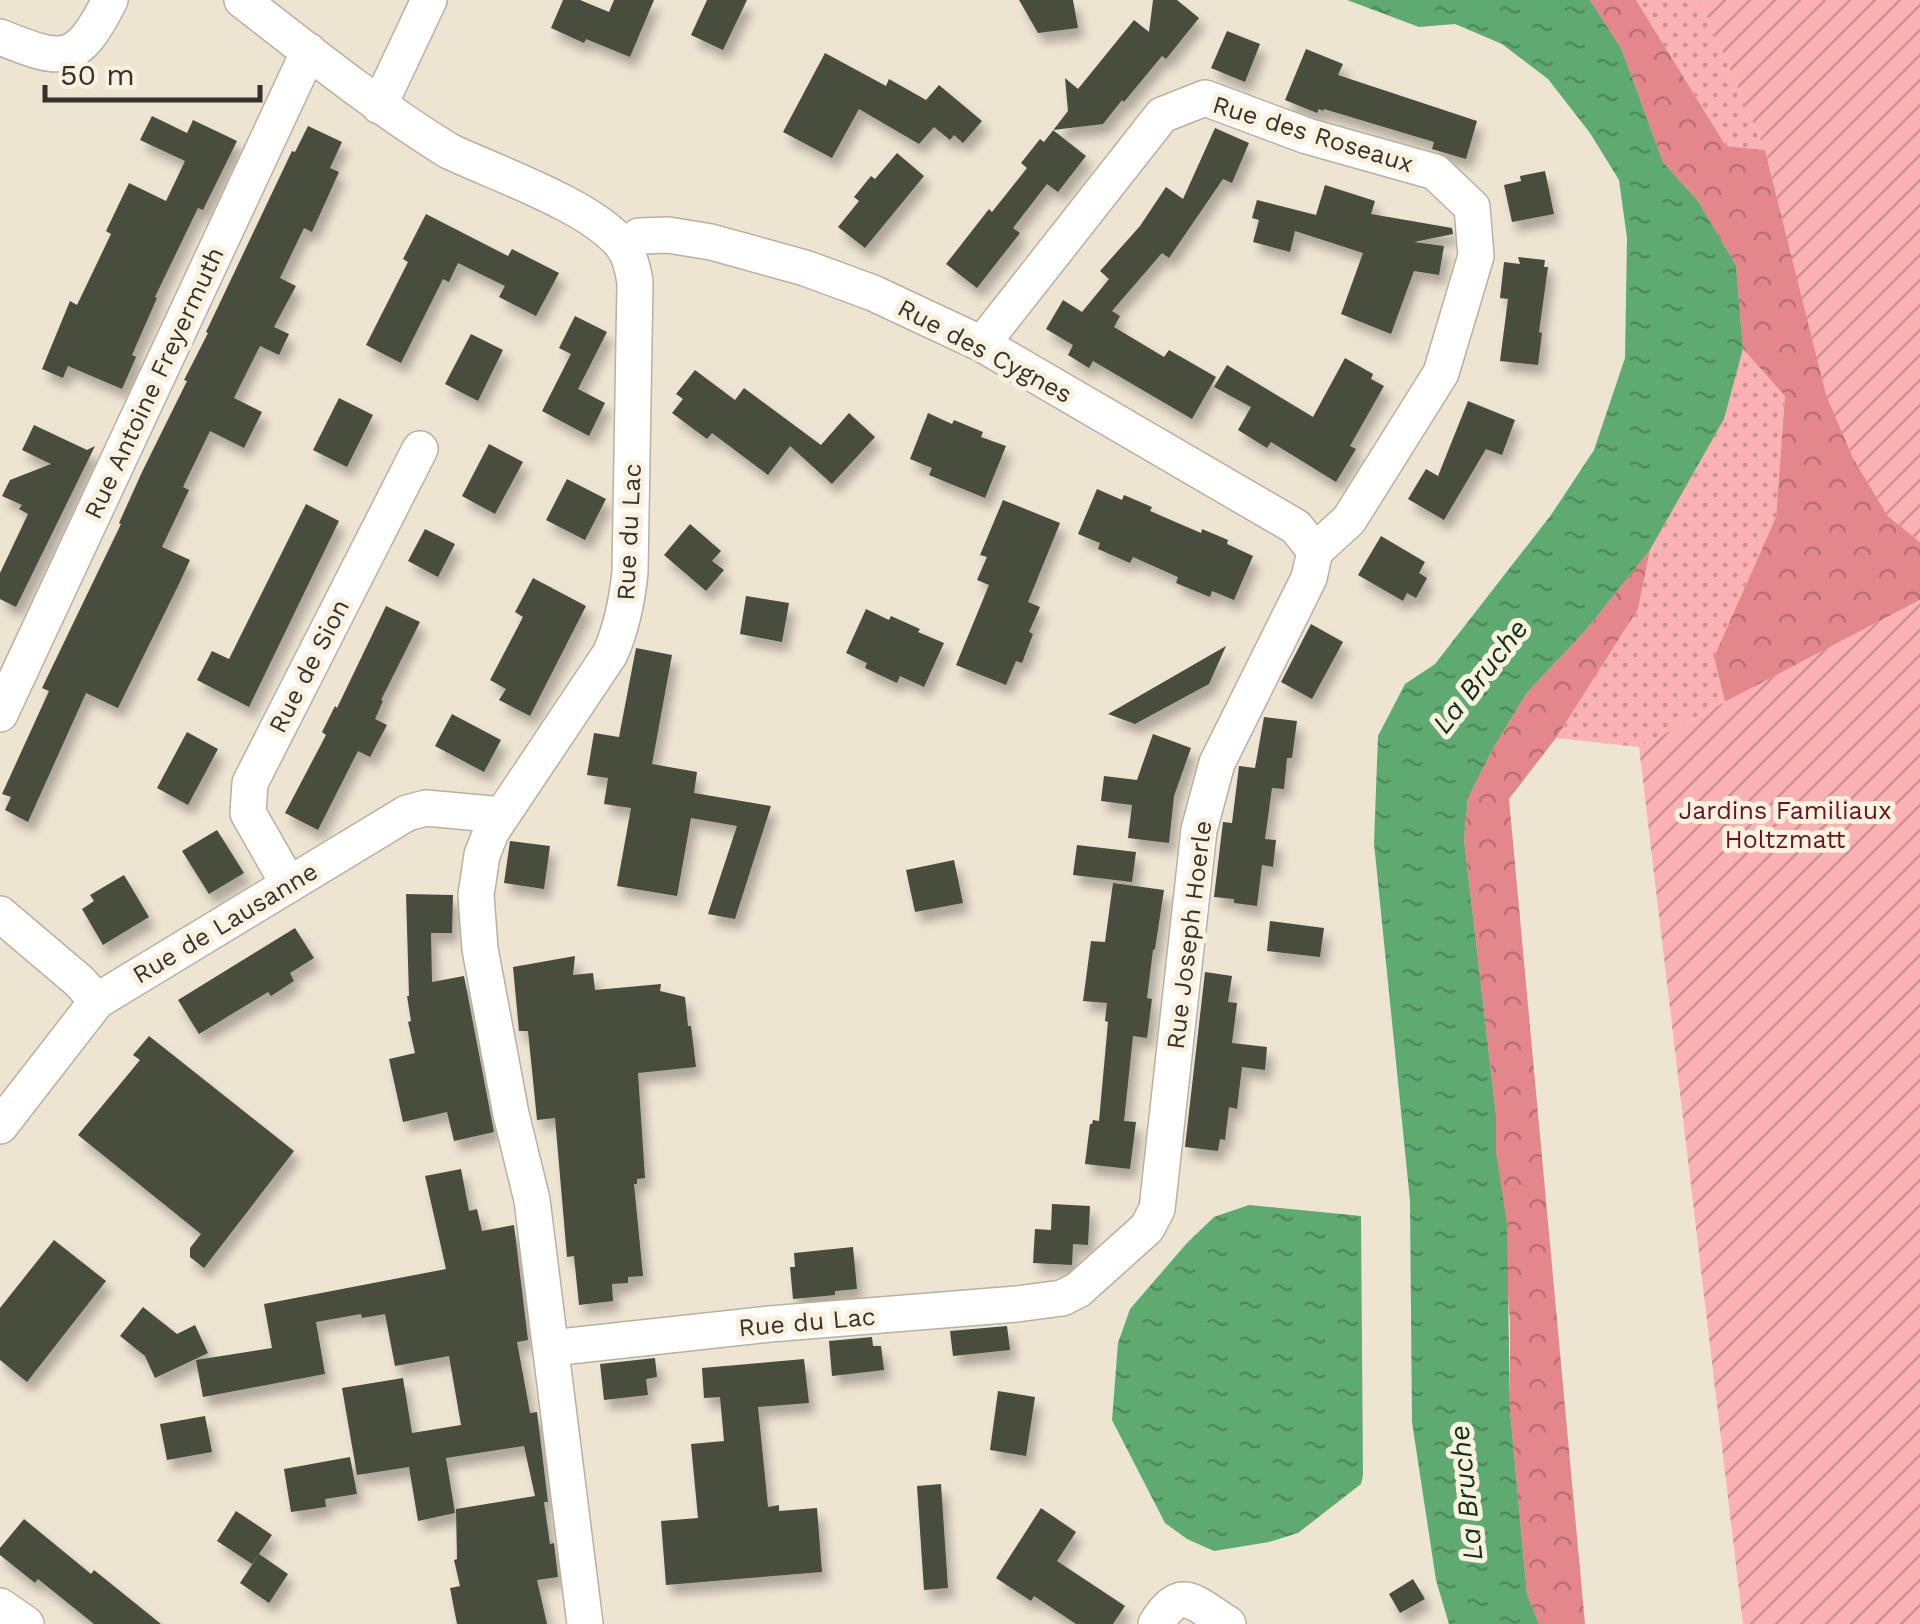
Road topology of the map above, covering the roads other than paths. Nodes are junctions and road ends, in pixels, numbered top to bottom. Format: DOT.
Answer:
graph roads {
  1 [pos="110,0"];
  2 [pos="242,0"];
  3 [pos="429,0"];
  4 [pos="0,37"];
  5 [pos="308,52"];
  6 [pos="379,106"];
  7 [pos="624,248"];
  8 [pos="982,344"];
  9 [pos="420,449"];
  10 [pos="1314,550"];
  11 [pos="0,714"];
  12 [pos="502,815"];
  13 [pos="289,885"];
  14 [pos="0,914"];
  15 [pos="97,1001"];
  16 [pos="0,1126"];
  17 [pos="1062,1298"];
  18 [pos="551,1348"];
  19 [pos="0,1606"];
  20 [pos="26,1624"];
  21 [pos="585,1624"];
  22 [pos="1156,1624"];
  23 [pos="1228,1624"];
  1 -- 4 [label="street"];
  2 -- 5 [label="street"];
  3 -- 6 [label="street"];
  5 -- 6 [label="street"];
  5 -- 11 [label="street, Rue Antoine Freyermuth"];
  6 -- 7 [label="street"];
  7 -- 8 [label="street, Rue des Cygnes"];
  7 -- 12 [label="street, Rue du Lac"];
  8 -- 10 [label="street, Rue des Cygnes"];
  8 -- 10 [label="street, Rue des Roseaux"];
  9 -- 13 [label="street, Rue de Sion"];
  10 -- 17 [label="street, Rue Joseph Hoerle"];
  12 -- 13 [label="street, Rue de Lausanne"];
  12 -- 18 [label="street, Rue du Lac"];
  13 -- 15 [label="street, Rue de Lausanne"];
  14 -- 15 [label="street"];
  15 -- 16 [label="street, Rue de Lausanne"];
  17 -- 18 [label="street, Rue du Lac"];
  18 -- 21 [label="street, Rue du Lac"];
  19 -- 20 [label="street"];
  22 -- 23 [label="street"];
}
